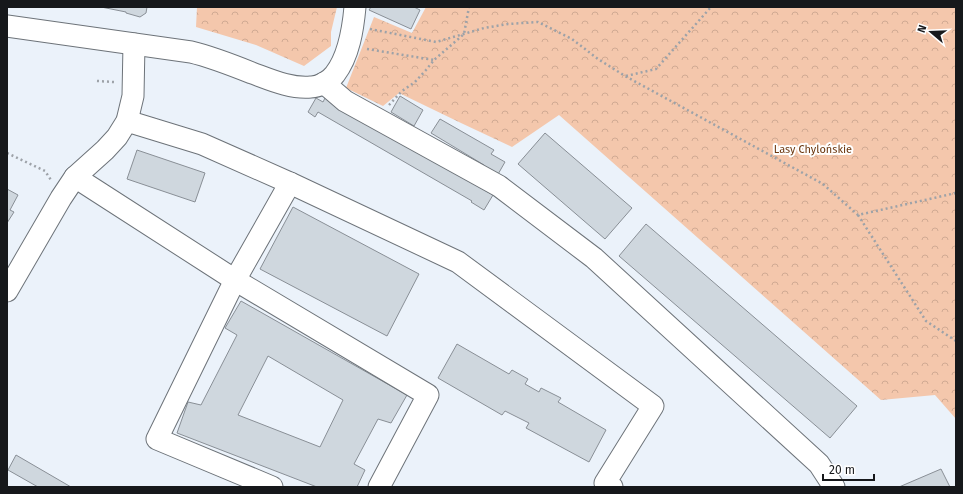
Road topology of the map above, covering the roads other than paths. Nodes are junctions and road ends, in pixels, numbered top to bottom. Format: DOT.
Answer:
graph roads {
  1 [pos="355,7"];
  2 [pos="7,26"];
  3 [pos="134,44"];
  4 [pos="324,83"];
  5 [pos="127,121"];
  6 [pos="76,177"];
  7 [pos="290,183"];
  8 [pos="236,280"];
  9 [pos="7,291"];
  10 [pos="272,487"];
  11 [pos="379,487"];
  12 [pos="612,487"];
  13 [pos="834,487"];
  1 -- 4 [label="street"];
  2 -- 3 [label="street"];
  3 -- 4 [label="street"];
  3 -- 5 [label="street"];
  4 -- 13 [label="street"];
  5 -- 6 [label="street"];
  5 -- 7 [label="street"];
  6 -- 8 [label="street"];
  6 -- 9 [label="street"];
  7 -- 8 [label="street"];
  7 -- 12 [label="street"];
  8 -- 10 [label="street"];
  8 -- 11 [label="street"];
}
